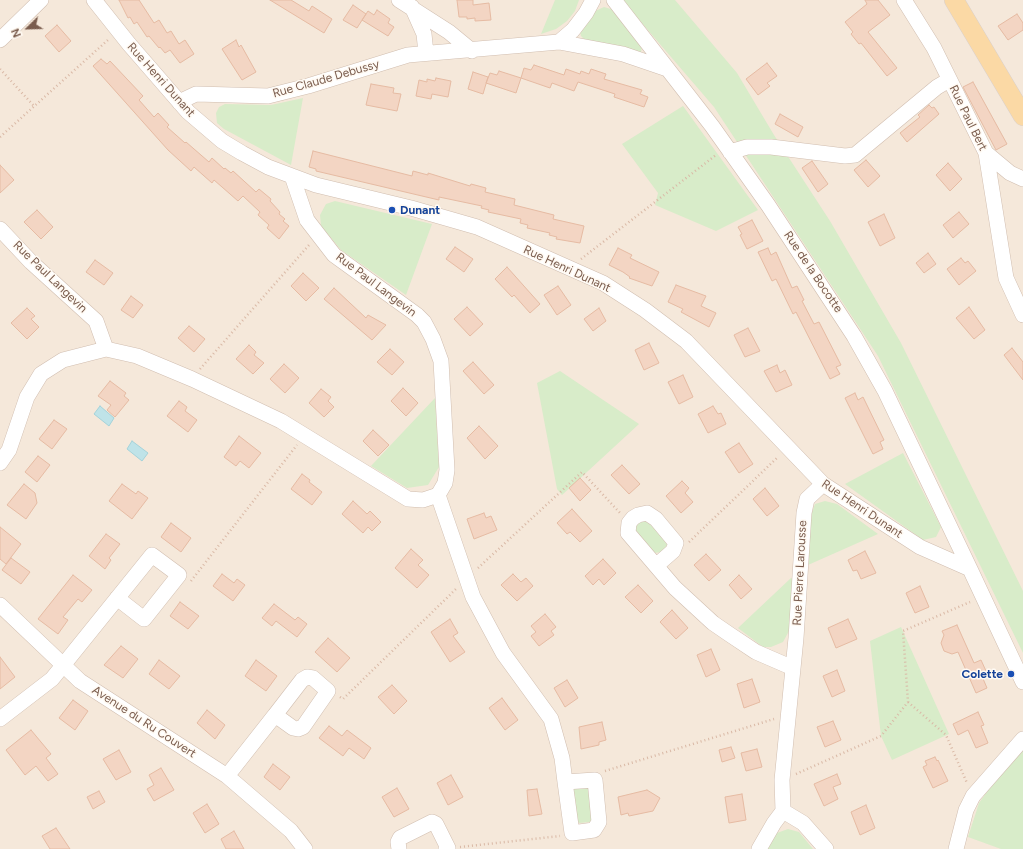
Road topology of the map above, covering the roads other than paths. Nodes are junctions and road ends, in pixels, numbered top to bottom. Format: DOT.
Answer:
graph roads {
  1 [pos="42,0"];
  2 [pos="94,0"];
  3 [pos="593,0"];
  4 [pos="614,0"];
  5 [pos="904,0"];
  6 [pos="954,0"];
  7 [pos="405,4"];
  8 [pos="0,40"];
  9 [pos="559,42"];
  10 [pos="472,50"];
  11 [pos="426,53"];
  12 [pos="667,69"];
  13 [pos="949,80"];
  14 [pos="179,102"];
  15 [pos="1023,116"];
  16 [pos="728,150"];
  17 [pos="986,153"];
  18 [pos="292,176"];
  19 [pos="1023,180"];
  20 [pos="0,229"];
  21 [pos="1023,315"];
  22 [pos="106,349"];
  23 [pos="0,463"];
  24 [pos="823,484"];
  25 [pos="438,494"];
  26 [pos="657,565"];
  27 [pos="970,569"];
  28 [pos="118,598"];
  29 [pos="0,605"];
  30 [pos="63,665"];
  31 [pos="793,668"];
  32 [pos="1023,682"];
  33 [pos="275,715"];
  34 [pos="0,719"];
  35 [pos="1023,739"];
  36 [pos="227,776"];
  37 [pos="565,782"];
  38 [pos="783,811"];
  39 [pos="305,849"];
  40 [pos="399,849"];
  41 [pos="447,849"];
  42 [pos="759,849"];
  43 [pos="826,849"];
  44 [pos="956,849"];
  1 -- 8 [label="street"];
  2 -- 14 [label="street, Rue Henri Dunant"];
  3 -- 9 [label="street"];
  4 -- 12 [label="street, Rue de la Bocotte"];
  5 -- 13 [label="street, Rue Paul Bert"];
  6 -- 15 [label="main road"];
  7 -- 10 [label="street"];
  7 -- 11 [label="street"];
  9 -- 10 [label="street, Rue Claude Debussy"];
  9 -- 12 [label="street, Rue Claude Debussy"];
  10 -- 11 [label="street, Rue Claude Debussy"];
  11 -- 14 [label="street, Rue Claude Debussy"];
  12 -- 16 [label="street, Rue de la Bocotte"];
  13 -- 16 [label="street"];
  13 -- 17 [label="street, Rue Paul Bert"];
  14 -- 18 [label="street, Rue Henri Dunant"];
  16 -- 27 [label="street, Rue de la Bocotte"];
  17 -- 19 [label="street"];
  17 -- 21 [label="street, Rue Paul Bert"];
  18 -- 24 [label="street, Rue Henri Dunant"];
  18 -- 25 [label="street, Rue Paul Langevin"];
  20 -- 22 [label="street, Rue Paul Langevin"];
  22 -- 23 [label="street"];
  22 -- 25 [label="street"];
  24 -- 27 [label="street, Rue Henri Dunant"];
  24 -- 31 [label="street, Rue Pierre Larousse"];
  25 -- 37 [label="street"];
  26 -- 26 [label="street"];
  26 -- 31 [label="street"];
  27 -- 32 [label="street"];
  28 -- 28 [label="street"];
  28 -- 30 [label="street"];
  29 -- 30 [label="street, Avenue du Ru Couvert"];
  30 -- 34 [label="street"];
  30 -- 36 [label="street, Avenue du Ru Couvert"];
  31 -- 38 [label="street, Rue Pierre Larousse"];
  33 -- 33 [label="street"];
  33 -- 36 [label="street"];
  35 -- 44 [label="street"];
  36 -- 39 [label="street, Avenue du Ru Couvert"];
  37 -- 37 [label="street"];
  38 -- 42 [label="street"];
  38 -- 43 [label="street"];
  40 -- 41 [label="street"];
}
